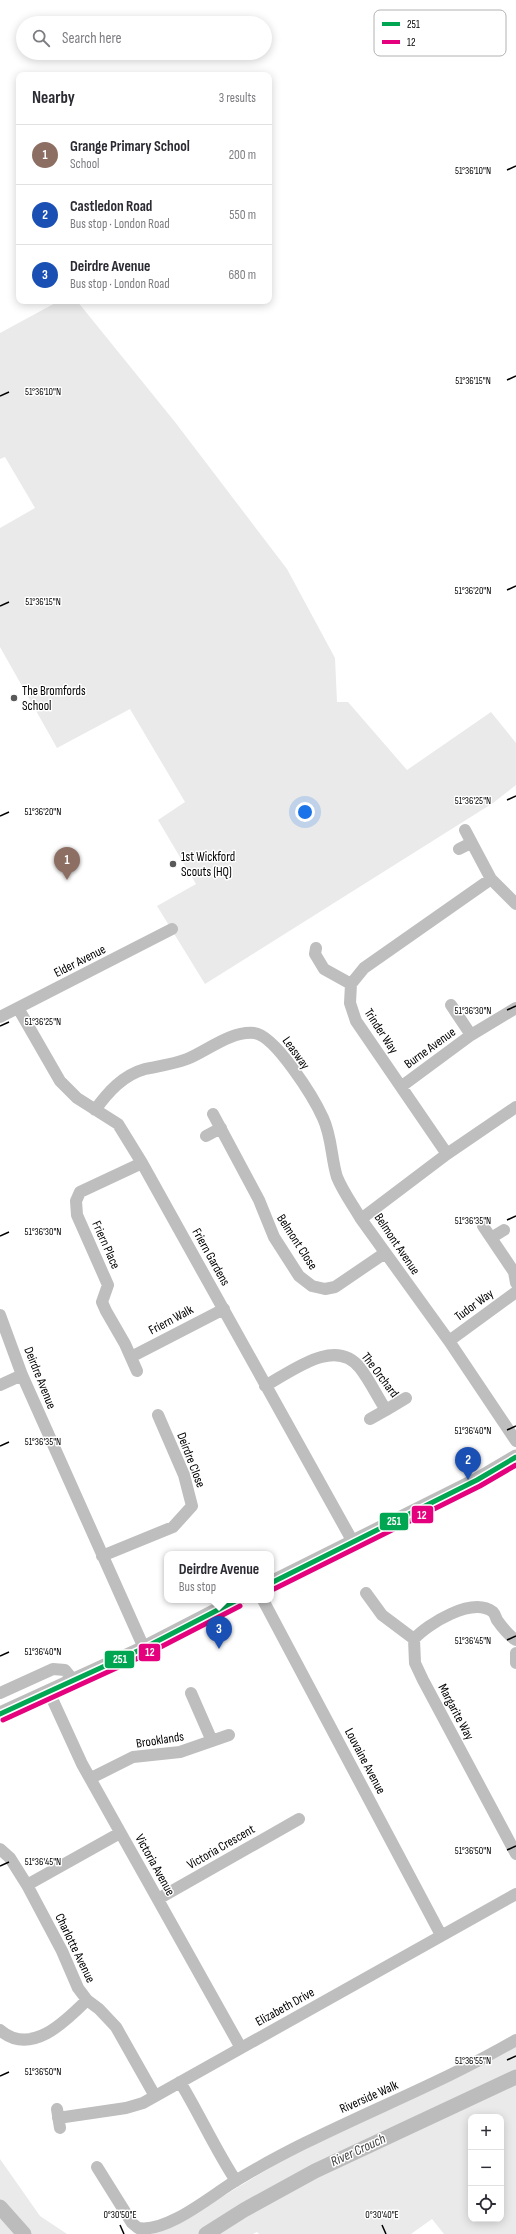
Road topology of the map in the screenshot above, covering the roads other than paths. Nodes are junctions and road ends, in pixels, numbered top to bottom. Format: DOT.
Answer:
graph roads {
  1 [pos="465,830"];
  2 [pos="472,843"];
  3 [pos="459,849"];
  4 [pos="491,880"];
  5 [pos="516,904"];
  6 [pos="172,929"];
  7 [pos="316,948"];
  8 [pos="351,984"];
  9 [pos="451,1005"];
  10 [pos="18,1008"];
  11 [pos="516,1008"];
  12 [pos="0,1017"];
  13 [pos="471,1035"];
  14 [pos="402,1086"];
  15 [pos="516,1107"];
  16 [pos="95,1110"];
  17 [pos="213,1114"];
  18 [pos="221,1128"];
  19 [pos="206,1136"];
  20 [pos="447,1154"];
  21 [pos="142,1163"];
  22 [pos="361,1219"];
  23 [pos="483,1226"];
  24 [pos="504,1230"];
  25 [pos="491,1238"];
  26 [pos="385,1253"];
  27 [pos="516,1283"];
  28 [pos="516,1292"];
  29 [pos="224,1309"];
  30 [pos="0,1315"];
  31 [pos="448,1341"];
  32 [pos="131,1357"];
  33 [pos="137,1371"];
  34 [pos="22,1375"];
  35 [pos="0,1385"];
  36 [pos="265,1386"];
  37 [pos="406,1398"];
  38 [pos="386,1410"];
  39 [pos="158,1415"];
  40 [pos="370,1419"];
  41 [pos="516,1441"];
  42 [pos="516,1457"];
  43 [pos="353,1542"];
  44 [pos="102,1556"];
  45 [pos="274,1582"];
  46 [pos="366,1593"];
  47 [pos="231,1603"];
  48 [pos="265,1603"];
  49 [pos="414,1639"];
  50 [pos="516,1640"];
  51 [pos="144,1648"];
  52 [pos="516,1653"];
  53 [pos="516,1663"];
  54 [pos="74,1681"];
  55 [pos="49,1692"];
  56 [pos="0,1693"];
  57 [pos="191,1693"];
  58 [pos="0,1714"];
  59 [pos="229,1735"];
  60 [pos="212,1741"];
  61 [pos="91,1778"];
  62 [pos="299,1819"];
  63 [pos="120,1833"];
  64 [pos="0,1849"];
  65 [pos="516,1854"];
  66 [pos="27,1885"];
  67 [pos="516,1894"];
  68 [pos="158,1899"];
  69 [pos="441,1935"];
  70 [pos="87,2000"];
  71 [pos="0,2030"];
  72 [pos="516,2040"];
  73 [pos="241,2048"];
  74 [pos="180,2082"];
  75 [pos="155,2096"];
  76 [pos="58,2119"];
  77 [pos="97,2167"];
  78 [pos="236,2181"];
  1 -- 2 [label="street"];
  2 -- 3 [label="street"];
  2 -- 4 [label="street"];
  4 -- 5 [label="street"];
  4 -- 8 [label="street"];
  6 -- 10 [label="street, Elder Avenue"];
  7 -- 8 [label="street"];
  8 -- 14 [label="street, Trinder Way"];
  9 -- 13 [label="street"];
  10 -- 12 [label="street, Elder Avenue"];
  10 -- 16 [label="street, Friern Gardens"];
  11 -- 13 [label="street, Burne Avenue"];
  13 -- 14 [label="street, Burne Avenue"];
  14 -- 20 [label="street, Trinder Way"];
  15 -- 20 [label="street, Belmont Avenue"];
  16 -- 21 [label="street, Friern Gardens"];
  16 -- 22 [label="street, Leasway"];
  17 -- 18 [label="street, Belmont Close"];
  18 -- 19 [label="street"];
  18 -- 26 [label="street, Belmont Close"];
  20 -- 22 [label="street, Belmont Avenue"];
  21 -- 29 [label="street, Friern Gardens"];
  21 -- 32 [label="street, Friern Place"];
  22 -- 26 [label="street, Belmont Avenue"];
  23 -- 25 [label="street"];
  24 -- 25 [label="street"];
  25 -- 27 [label="street"];
  26 -- 31 [label="street, Belmont Avenue"];
  28 -- 31 [label="street, Tudor Way"];
  29 -- 32 [label="street, Friern Walk"];
  29 -- 36 [label="street, Friern Gardens"];
  30 -- 34 [label="street, Deirdre Avenue"];
  31 -- 41 [label="street, Belmont Avenue"];
  32 -- 33 [label="street, Friern Place"];
  34 -- 35 [label="street"];
  34 -- 44 [label="street, Deirdre Avenue"];
  36 -- 38 [label="street, The Orchard"];
  36 -- 43 [label="street, Friern Gardens"];
  37 -- 38 [label="street, The Orchard"];
  38 -- 40 [label="street"];
  39 -- 44 [label="street, Deirdre Close"];
  42 -- 43 [label="main road"];
  43 -- 45 [label="main road"];
  44 -- 51 [label="street, Deirdre Avenue"];
  46 -- 49 [label="street"];
  47 -- 51 [label="main road"];
  48 -- 69 [label="street, Louvaine Avenue"];
  49 -- 50 [label="street"];
  49 -- 65 [label="street, Margarite Way"];
  51 -- 54 [label="main road"];
  52 -- 53 [label="street"];
  54 -- 55 [label="main road"];
  54 -- 56 [label="street"];
  55 -- 58 [label="main road"];
  55 -- 61 [label="street, Victoria Avenue"];
  57 -- 60 [label="street"];
  59 -- 60 [label="street, Brooklands"];
  60 -- 61 [label="street, Brooklands"];
  61 -- 63 [label="street, Victoria Avenue"];
  62 -- 68 [label="street, Victoria Crescent"];
  63 -- 66 [label="street"];
  63 -- 68 [label="street, Victoria Avenue"];
  64 -- 66 [label="street, Charlotte Avenue"];
  66 -- 70 [label="street, Charlotte Avenue"];
  67 -- 69 [label="street, Elizabeth Drive"];
  68 -- 73 [label="street, Victoria Avenue"];
  69 -- 73 [label="street, Elizabeth Drive"];
  70 -- 71 [label="street"];
  70 -- 75 [label="street, Charlotte Avenue"];
  72 -- 78 [label="street, Riverside Walk"];
  73 -- 74 [label="street, Elizabeth Drive"];
  74 -- 75 [label="street, Elizabeth Drive"];
  74 -- 78 [label="street"];
  75 -- 76 [label="street, Elizabeth Drive"];
  77 -- 78 [label="street, Riverside Walk"];
}
